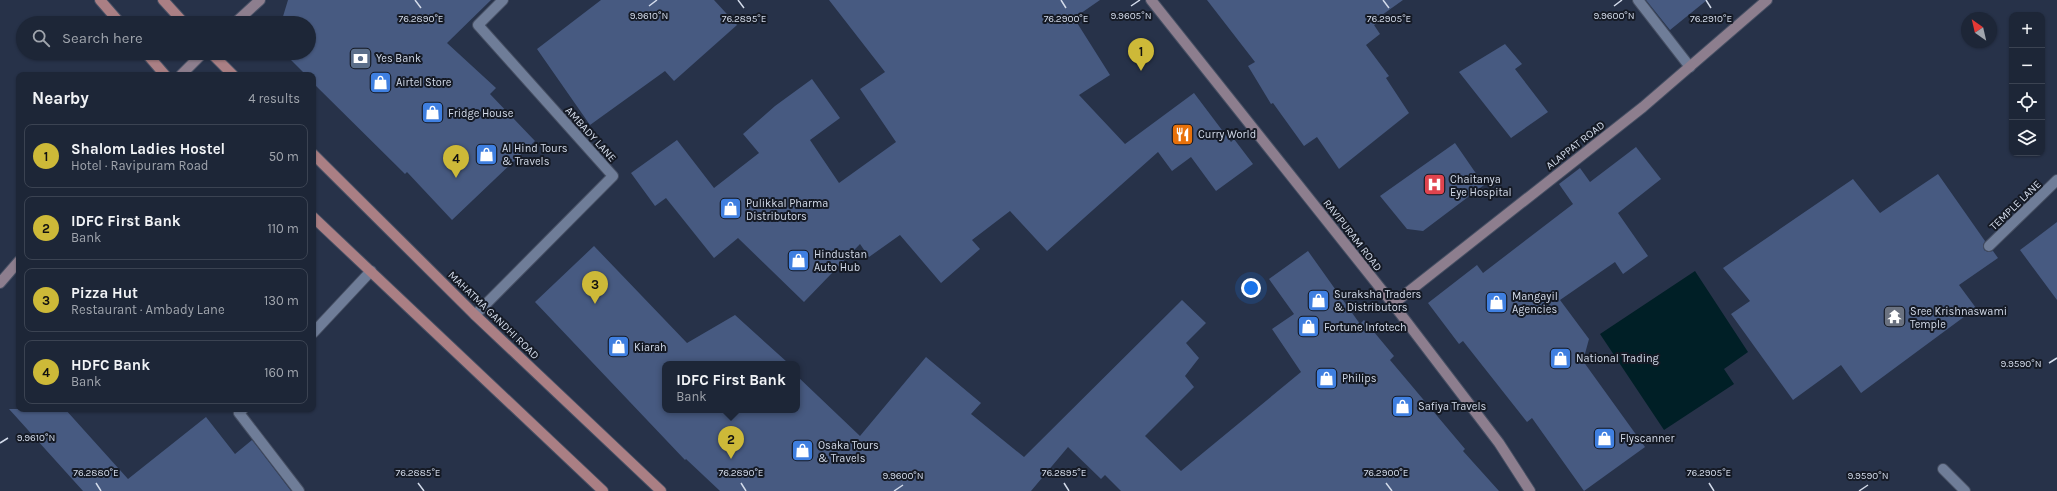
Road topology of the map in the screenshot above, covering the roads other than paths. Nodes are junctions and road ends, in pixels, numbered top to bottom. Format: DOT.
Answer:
graph roads {
  1 [pos="100,0"];
  2 [pos="163,0"];
  3 [pos="260,0"];
  4 [pos="503,0"];
  5 [pos="1151,0"];
  6 [pos="1638,0"];
  7 [pos="1767,0"];
  8 [pos="114,16"];
  9 [pos="178,16"];
  10 [pos="243,16"];
  11 [pos="152,60"];
  12 [pos="196,60"];
  13 [pos="218,60"];
  14 [pos="1690,67"];
  15 [pos="163,72"];
  16 [pos="184,72"];
  17 [pos="230,72"];
  18 [pos="316,157"];
  19 [pos="2057,180"];
  20 [pos="316,220"];
  21 [pos="1989,246"];
  22 [pos="16,264"];
  23 [pos="371,272"];
  24 [pos="0,283"];
  25 [pos="1393,304"];
  26 [pos="475,315"];
  27 [pos="316,330"];
  28 [pos="240,412"];
  29 [pos="1943,469"];
  30 [pos="299,491"];
  31 [pos="603,491"];
  32 [pos="661,491"];
  33 [pos="1530,491"];
  34 [pos="1965,491"];
  1 -- 8 [label="main road"];
  2 -- 9 [label="main road"];
  3 -- 10 [label="main road"];
  4 -- 26 [label="street, AMBADY LANE"];
  5 -- 25 [label="main road, RAVIPURAM ROAD"];
  6 -- 14 [label="street"];
  7 -- 14 [label="main road, ALAPPAT ROAD"];
  11 -- 15 [label="main road"];
  12 -- 16 [label="main road"];
  13 -- 17 [label="main road"];
  14 -- 25 [label="main road, ALAPPAT ROAD"];
  18 -- 26 [label="main road, MAHATMA GANDHI ROAD"];
  19 -- 21 [label="street, TEMPLE LANE"];
  20 -- 23 [label="main road"];
  22 -- 24 [label="main road"];
  23 -- 27 [label="street"];
  23 -- 31 [label="main road"];
  25 -- 33 [label="main road, RAVIPURAM ROAD"];
  26 -- 32 [label="main road, MAHATMA GANDHI ROAD"];
  28 -- 30 [label="street"];
  29 -- 34 [label="street"];
}
